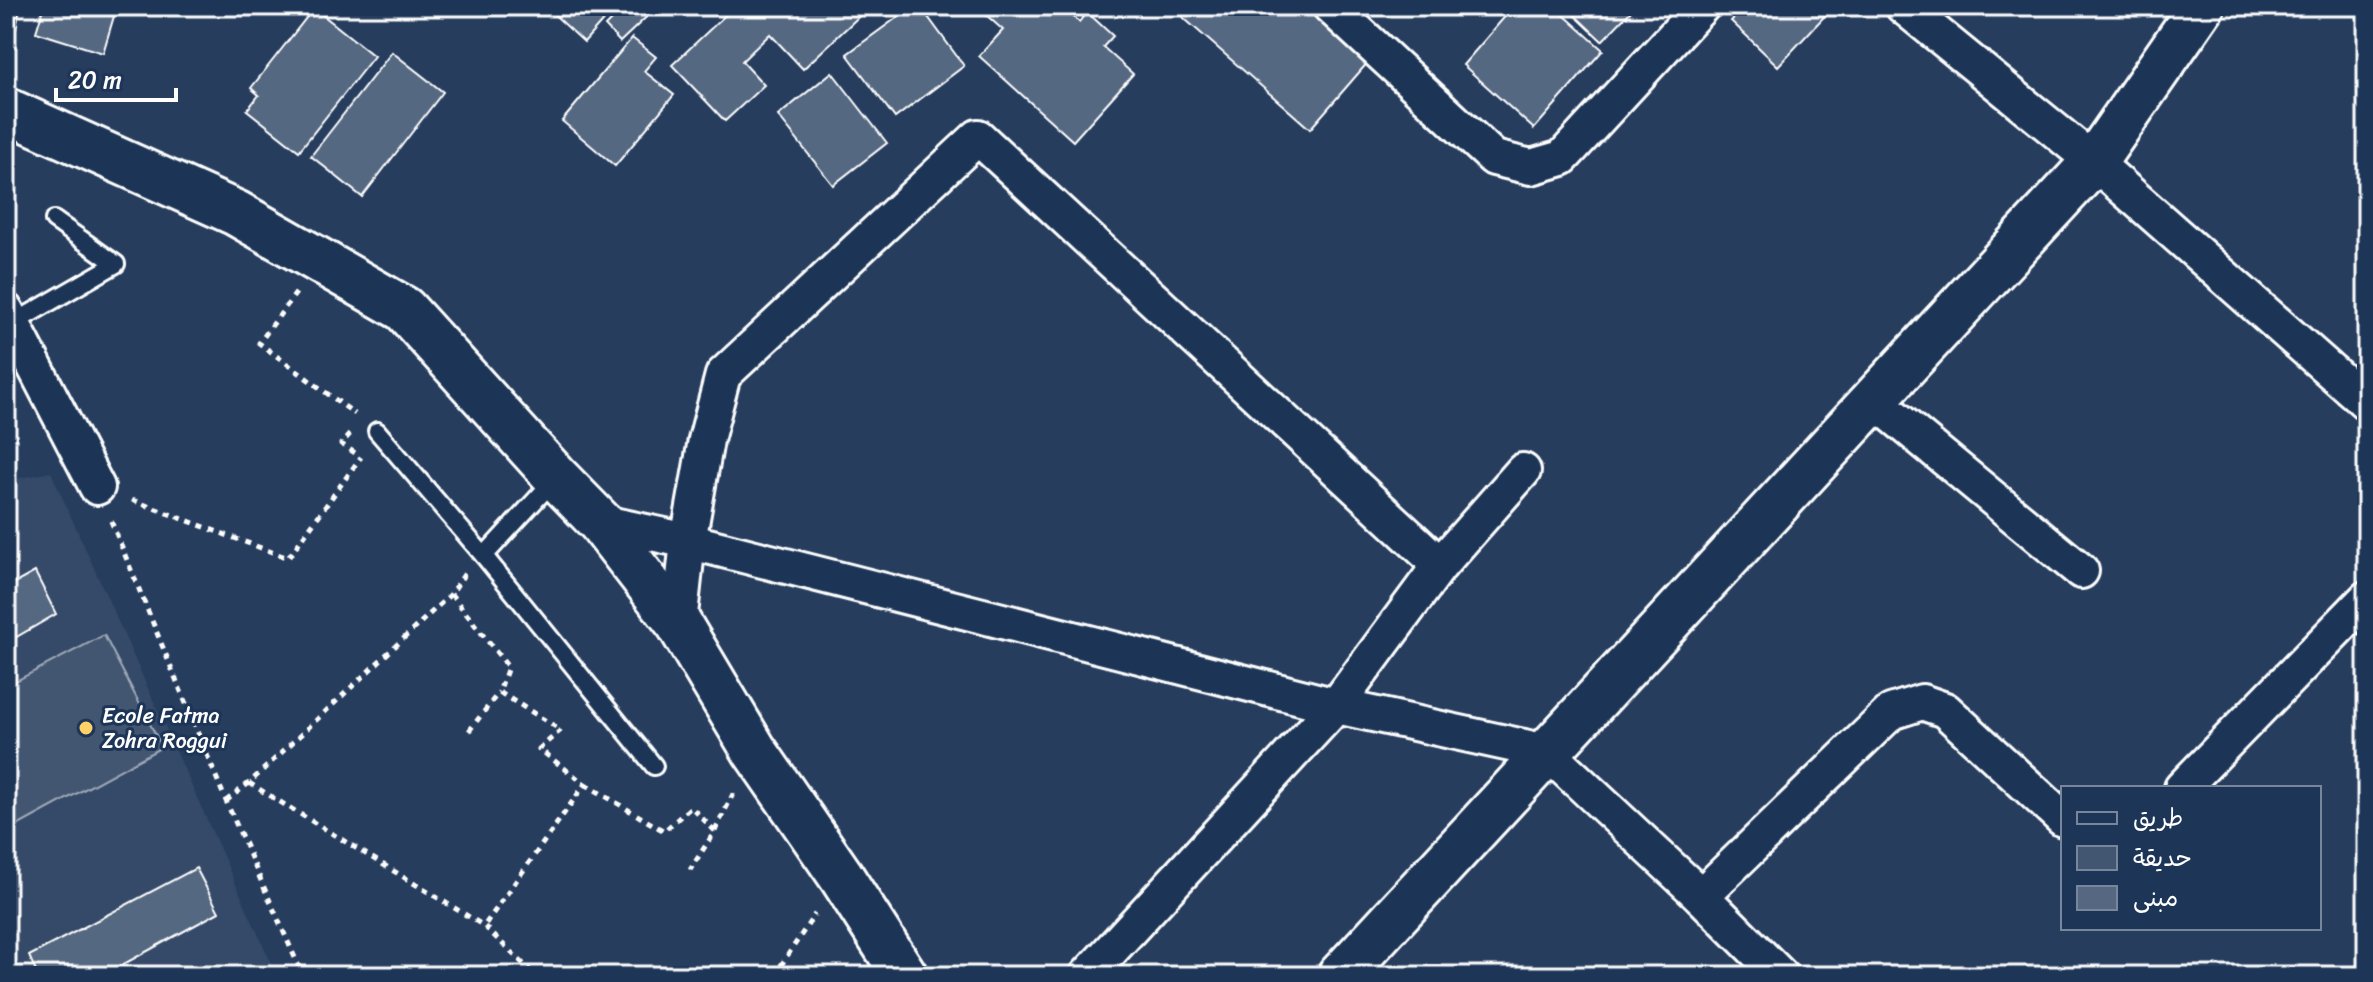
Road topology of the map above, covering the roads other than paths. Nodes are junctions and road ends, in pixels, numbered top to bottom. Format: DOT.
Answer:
graph roads {
  1 [pos="1330,6"];
  2 [pos="1702,6"];
  3 [pos="1903,6"];
  4 [pos="2168,6"];
  5 [pos="2202,6"];
  6 [pos="7,111"];
  7 [pos="2094,162"];
  8 [pos="54,220"];
  9 [pos="9,317"];
  10 [pos="2365,395"];
  11 [pos="1874,400"];
  12 [pos="377,431"];
  13 [pos="1523,471"];
  14 [pos="557,478"];
  15 [pos="97,487"];
  16 [pos="600,522"];
  17 [pos="688,541"];
  18 [pos="484,556"];
  19 [pos="1440,565"];
  20 [pos="2081,571"];
  21 [pos="2367,598"];
  22 [pos="679,624"];
  23 [pos="1336,706"];
  24 [pos="1547,752"];
  25 [pos="654,766"];
  26 [pos="2184,786"];
  27 [pos="2061,817"];
  28 [pos="1701,896"];
  29 [pos="905,976"];
  30 [pos="1087,976"];
  31 [pos="1340,976"];
  32 [pos="1781,976"];
  1 -- 2 [label="street"];
  3 -- 7 [label="street"];
  4 -- 7 [label="street"];
  5 -- 7 [label="street"];
  6 -- 14 [label="street"];
  7 -- 10 [label="street"];
  7 -- 11 [label="street"];
  8 -- 9 [label="lane"];
  9 -- 15 [label="street"];
  11 -- 20 [label="street"];
  11 -- 24 [label="street"];
  12 -- 18 [label="lane"];
  13 -- 19 [label="street"];
  14 -- 16 [label="street"];
  14 -- 18 [label="lane"];
  16 -- 17 [label="street"];
  16 -- 22 [label="street"];
  17 -- 19 [label="street"];
  17 -- 22 [label="street"];
  17 -- 23 [label="street"];
  18 -- 25 [label="lane"];
  19 -- 23 [label="street"];
  21 -- 26 [label="street"];
  22 -- 29 [label="street"];
  23 -- 24 [label="street"];
  23 -- 30 [label="street"];
  24 -- 28 [label="street"];
  24 -- 31 [label="street"];
  27 -- 28 [label="street"];
  28 -- 32 [label="street"];
}
